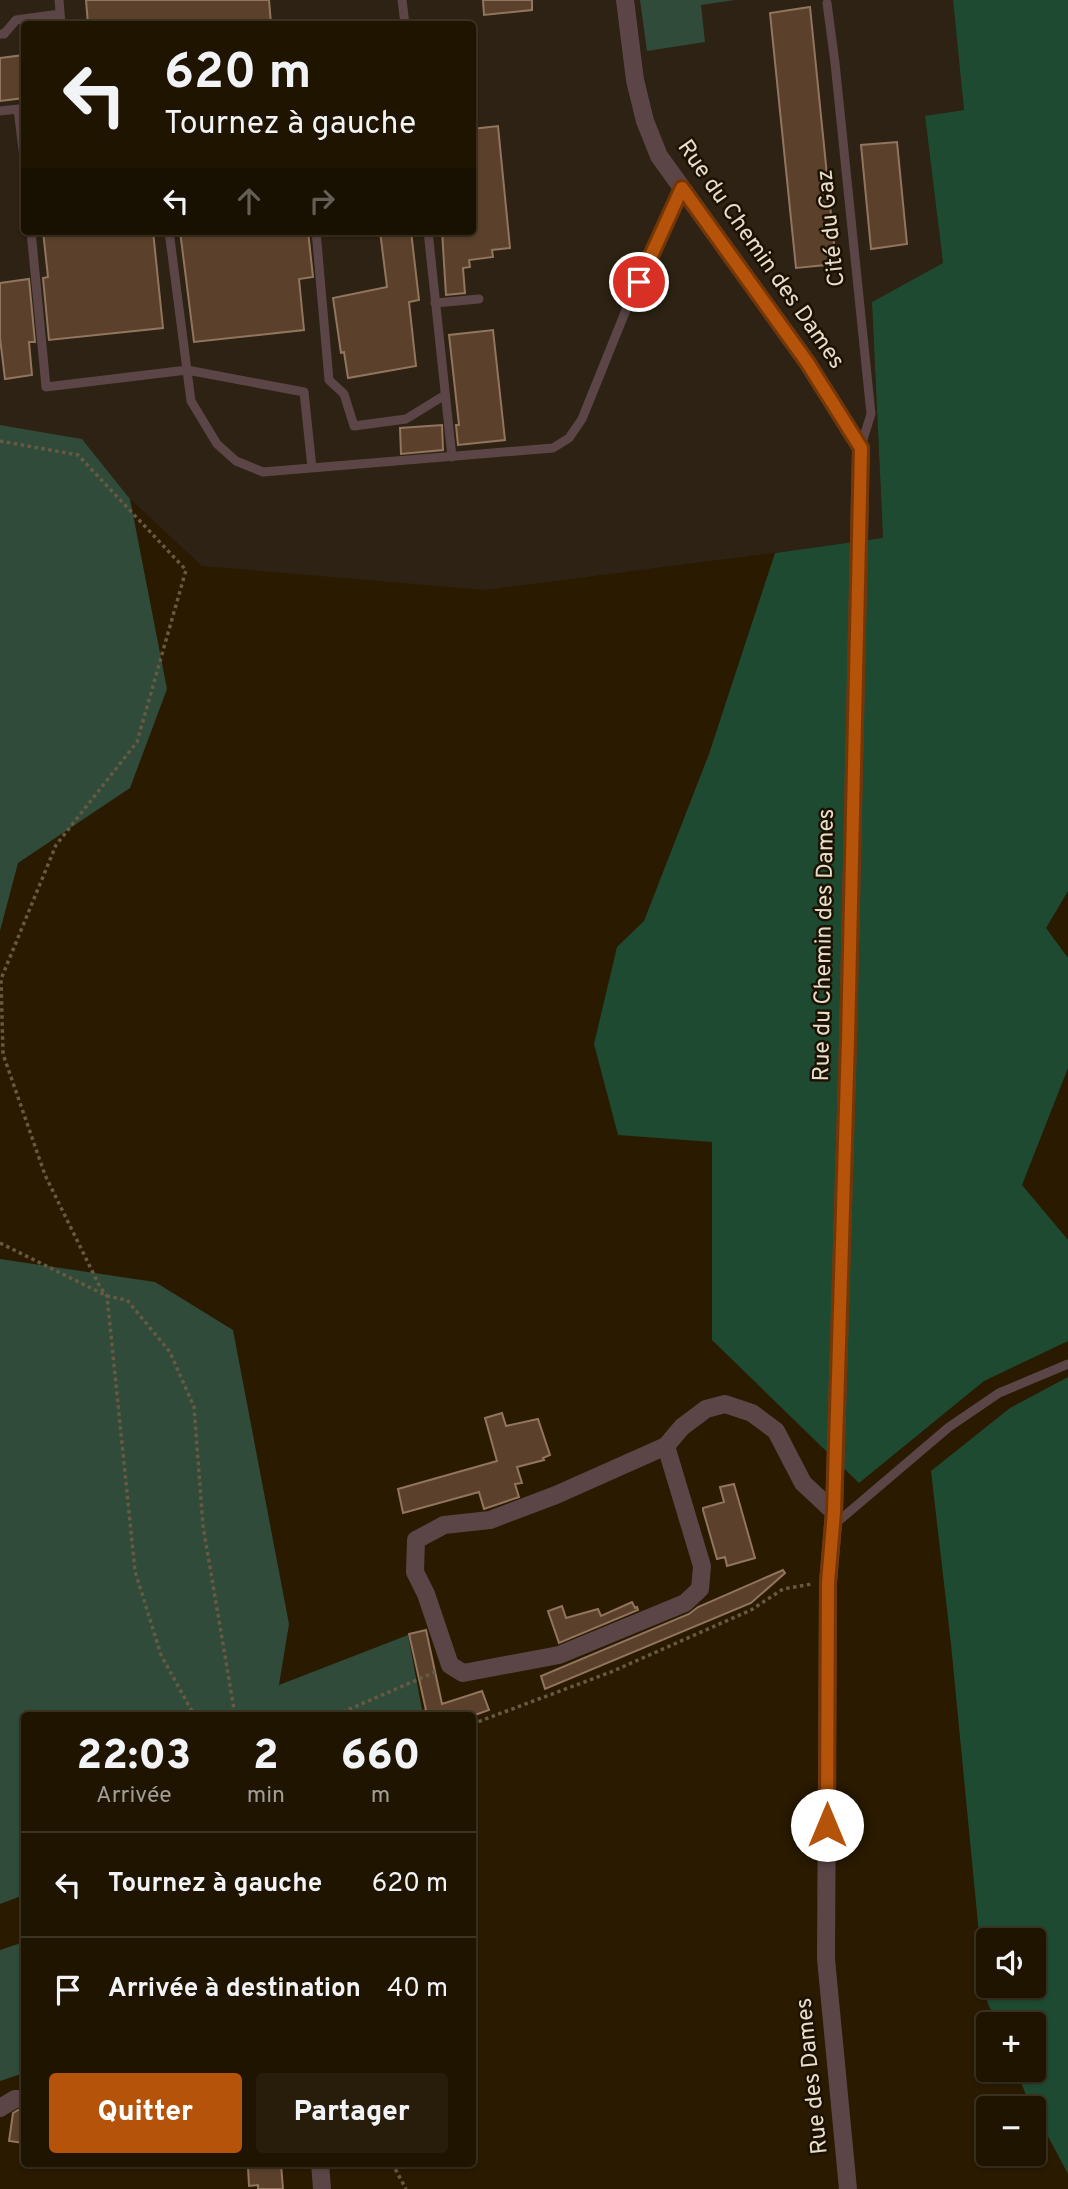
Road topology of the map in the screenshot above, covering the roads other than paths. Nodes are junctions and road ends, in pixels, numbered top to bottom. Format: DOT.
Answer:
graph roads {
  1 [pos="59,0"];
  2 [pos="402,0"];
  3 [pos="625,0"];
  4 [pos="827,3"];
  5 [pos="60,13"];
  6 [pos="61,21"];
  7 [pos="405,21"];
  8 [pos="0,34"];
  9 [pos="0,111"];
  10 [pos="21,130"];
  11 [pos="682,188"];
  12 [pos="31,235"];
  13 [pos="170,235"];
  14 [pos="316,235"];
  15 [pos="428,235"];
  16 [pos="479,299"];
  17 [pos="435,303"];
  18 [pos="187,370"];
  19 [pos="445,396"];
  20 [pos="861,448"];
  21 [pos="452,457"];
  22 [pos="312,468"];
  23 [pos="1068,1364"];
  24 [pos="666,1446"];
  25 [pos="833,1519"];
  26 [pos="826,1959"];
  27 [pos="21,2099"];
  28 [pos="0,2108"];
  29 [pos="320,2167"];
  30 [pos="322,2189"];
  31 [pos="848,2189"];
  1 -- 5 [label="lane"];
  2 -- 7 [label="lane"];
  3 -- 11 [label="street, Rue du Chemin des Dames"];
  4 -- 20 [label="lane, Cité du Gaz"];
  5 -- 6 [label="lane"];
  5 -- 8 [label="lane"];
  9 -- 10 [label="lane"];
  11 -- 20 [label="street, Rue du Chemin des Dames"];
  11 -- 21 [label="lane"];
  12 -- 18 [label="lane"];
  13 -- 18 [label="lane"];
  14 -- 19 [label="lane"];
  15 -- 17 [label="lane"];
  16 -- 17 [label="lane"];
  17 -- 19 [label="lane"];
  18 -- 22 [label="lane"];
  18 -- 22 [label="lane"];
  19 -- 21 [label="lane"];
  20 -- 25 [label="street, Rue du Chemin des Dames"];
  21 -- 22 [label="lane"];
  23 -- 25 [label="lane"];
  24 -- 24 [label="street"];
  24 -- 25 [label="street"];
  25 -- 26 [label="street, Rue du Chemin des Dames"];
  26 -- 31 [label="street, Rue des Dames"];
  27 -- 28 [label="street"];
  29 -- 30 [label="street"];
}
